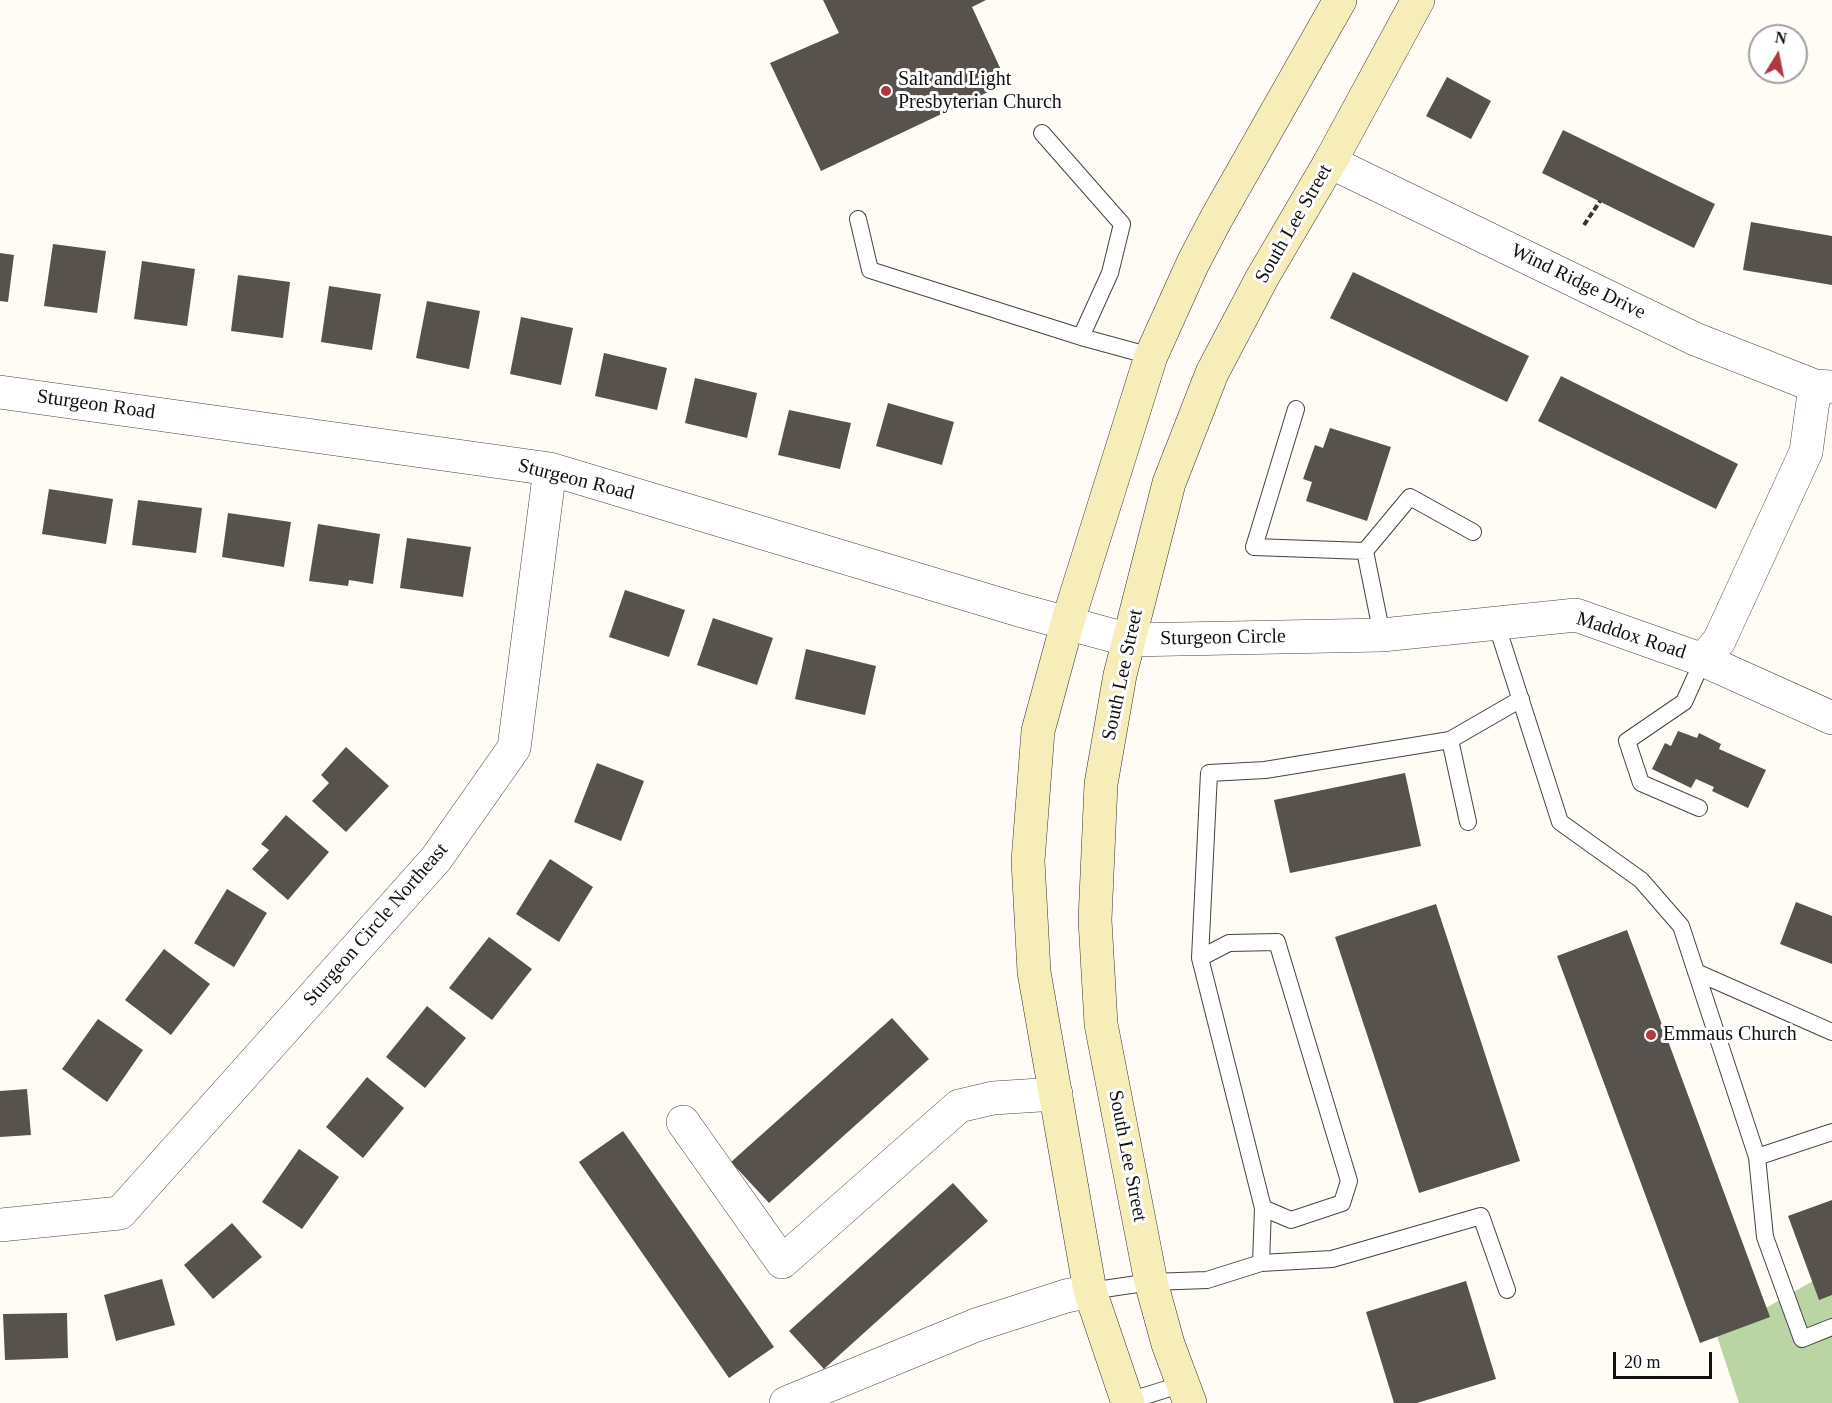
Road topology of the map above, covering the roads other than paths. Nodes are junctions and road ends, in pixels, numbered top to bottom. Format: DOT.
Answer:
graph roads {
  1 [pos="1340,0"];
  2 [pos="1418,0"];
  3 [pos="1042,133"];
  4 [pos="1330,162"];
  5 [pos="858,219"];
  6 [pos="1081,337"];
  7 [pos="1151,356"];
  8 [pos="1823,387"];
  9 [pos="0,392"];
  10 [pos="1296,409"];
  11 [pos="550,469"];
  12 [pos="1473,532"];
  13 [pos="1365,551"];
  14 [pos="1496,623"];
  15 [pos="1067,624"];
  16 [pos="1382,635"];
  17 [pos="1129,640"];
  18 [pos="1703,660"];
  19 [pos="1521,699"];
  20 [pos="1832,718"];
  21 [pos="1450,740"];
  22 [pos="1699,808"];
  23 [pos="1468,822"];
  24 [pos="1200,958"];
  25 [pos="1696,972"];
  26 [pos="1832,1032"];
  27 [pos="1056,1094"];
  28 [pos="683,1122"];
  29 [pos="1832,1132"];
  30 [pos="1757,1157"];
  31 [pos="1263,1208"];
  32 [pos="0,1225"];
  33 [pos="1261,1263"];
  34 [pos="1151,1282"];
  35 [pos="1507,1290"];
  36 [pos="1090,1291"];
  37 [pos="1832,1327"];
  38 [pos="1187,1394"];
  39 [pos="1125,1402"];
  40 [pos="786,1403"];
  1 -- 7 [label="main road"];
  2 -- 4 [label="main road, South Lee Street"];
  3 -- 6 [label="lane"];
  4 -- 8 [label="street, Wind Ridge Drive"];
  4 -- 17 [label="main road, South Lee Street"];
  5 -- 6 [label="lane"];
  6 -- 7 [label="lane"];
  7 -- 15 [label="main road"];
  8 -- 18 [label="street"];
  9 -- 11 [label="street, Sturgeon Road"];
  10 -- 13 [label="lane"];
  11 -- 15 [label="street, Sturgeon Road"];
  11 -- 32 [label="street, Sturgeon Circle Northeast"];
  12 -- 13 [label="lane"];
  13 -- 16 [label="lane"];
  14 -- 16 [label="street, Maddox Road"];
  14 -- 18 [label="street, Maddox Road"];
  14 -- 19 [label="lane"];
  15 -- 17 [label="street, Sturgeon Circle"];
  15 -- 27 [label="main road"];
  16 -- 17 [label="street, Sturgeon Circle"];
  17 -- 34 [label="main road, South Lee Street"];
  18 -- 20 [label="street, Maddox Road"];
  18 -- 22 [label="lane"];
  19 -- 21 [label="lane"];
  19 -- 25 [label="lane"];
  21 -- 23 [label="lane"];
  21 -- 24 [label="lane"];
  24 -- 31 [label="lane"];
  24 -- 31 [label="lane"];
  25 -- 26 [label="lane"];
  25 -- 30 [label="lane"];
  27 -- 28 [label="street"];
  27 -- 36 [label="main road"];
  29 -- 30 [label="lane"];
  30 -- 37 [label="lane"];
  31 -- 33 [label="lane"];
  33 -- 34 [label="lane"];
  33 -- 35 [label="lane"];
  34 -- 36 [label="lane"];
  34 -- 38 [label="main road, South Lee Street"];
  36 -- 39 [label="main road"];
  36 -- 40 [label="street"];
  38 -- 39 [label="lane"];
}
